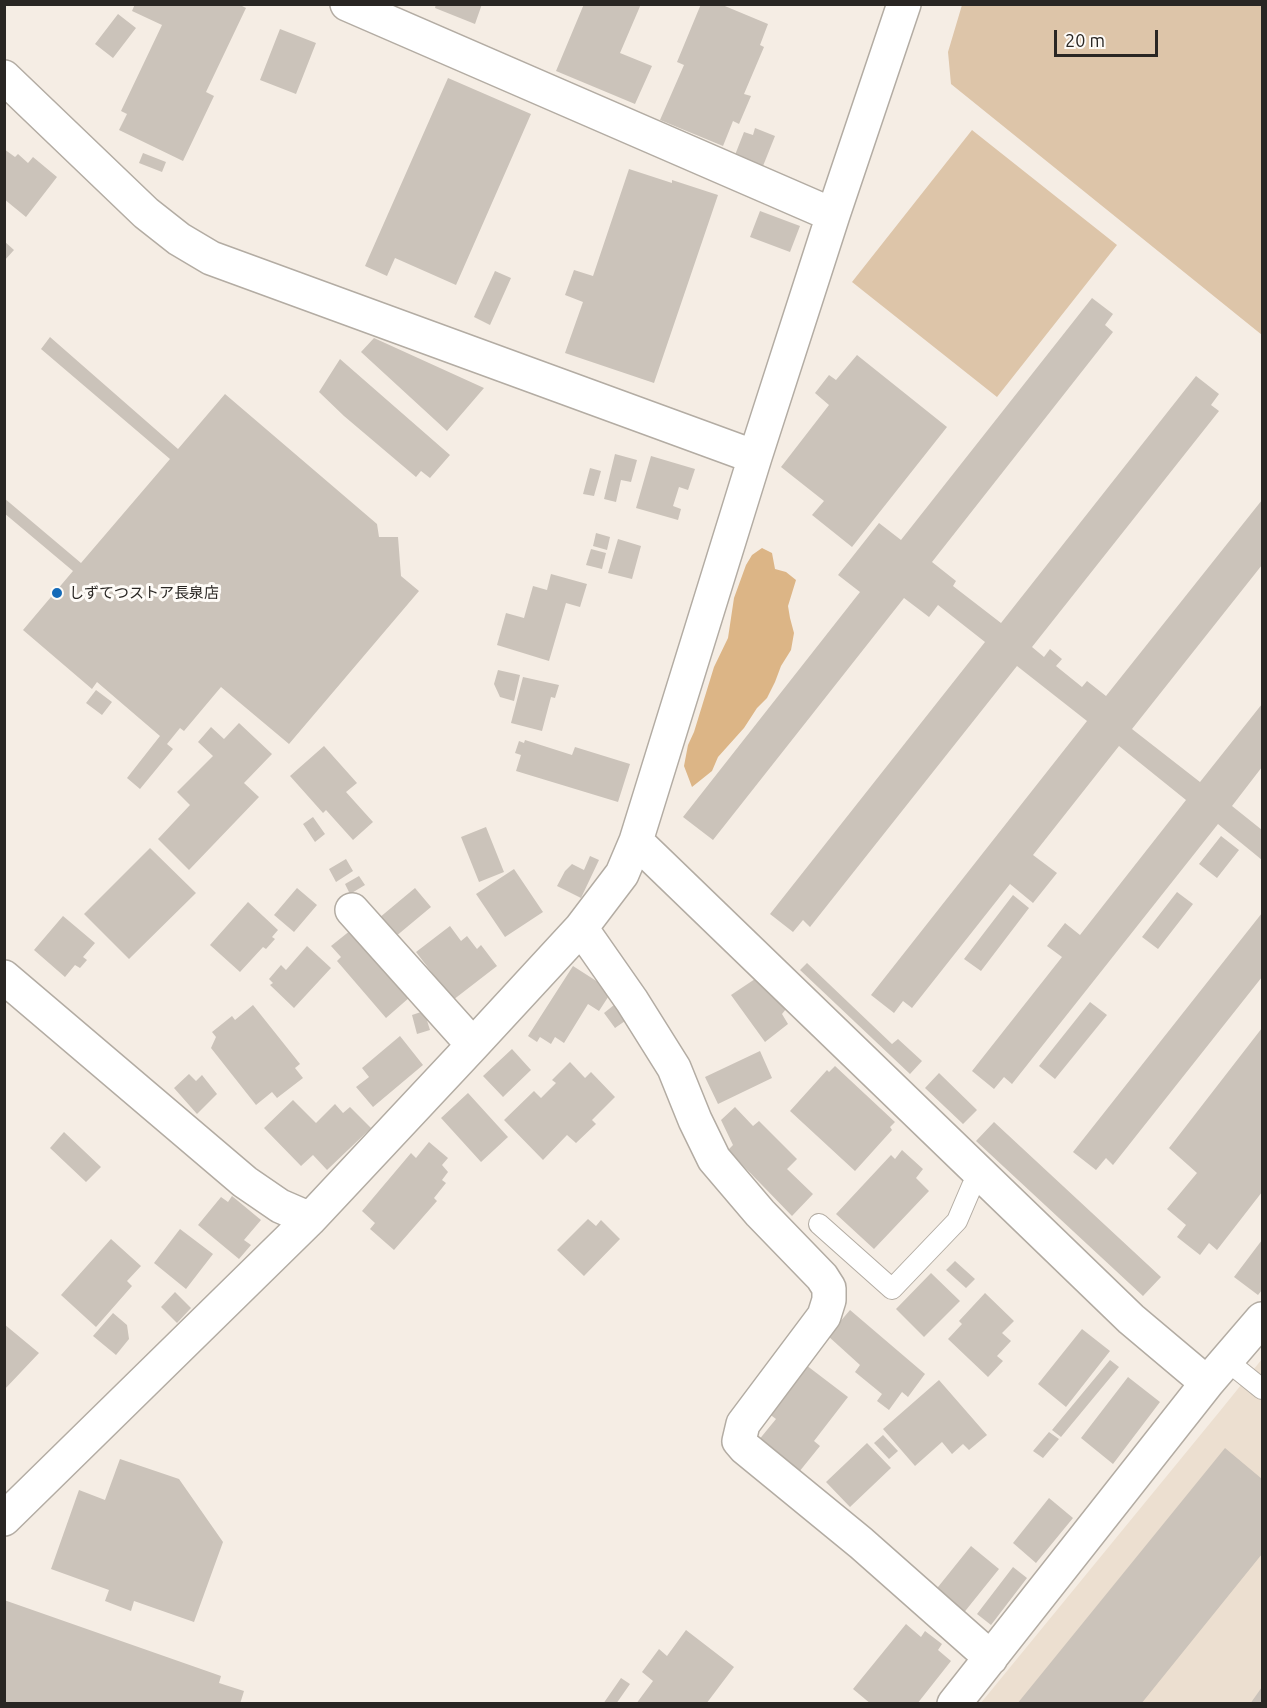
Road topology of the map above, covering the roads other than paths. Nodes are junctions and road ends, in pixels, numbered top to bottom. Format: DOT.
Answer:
graph roads {
  1 [pos="347,4"];
  2 [pos="904,4"];
  3 [pos="4,77"];
  4 [pos="833,215"];
  5 [pos="755,457"];
  6 [pos="636,841"];
  7 [pos="352,910"];
  8 [pos="581,928"];
  9 [pos="4,977"];
  10 [pos="473,1046"];
  11 [pos="981,1174"];
  12 [pos="310,1218"];
  13 [pos="819,1224"];
  14 [pos="1263,1319"];
  15 [pos="1217,1371"];
  16 [pos="1263,1389"];
  17 [pos="4,1519"];
  18 [pos="991,1658"];
  19 [pos="954,1704"];
  1 -- 4 [label="street"];
  2 -- 4 [label="street"];
  3 -- 5 [label="street"];
  4 -- 5 [label="street"];
  5 -- 6 [label="street"];
  6 -- 8 [label="street"];
  6 -- 11 [label="street"];
  7 -- 10 [label="street"];
  8 -- 10 [label="street"];
  8 -- 18 [label="street"];
  9 -- 12 [label="street"];
  10 -- 12 [label="street"];
  11 -- 13 [label="lane"];
  11 -- 15 [label="street"];
  12 -- 17 [label="street"];
  14 -- 15 [label="street"];
  15 -- 16 [label="lane"];
  15 -- 18 [label="street"];
  18 -- 19 [label="street"];
}
